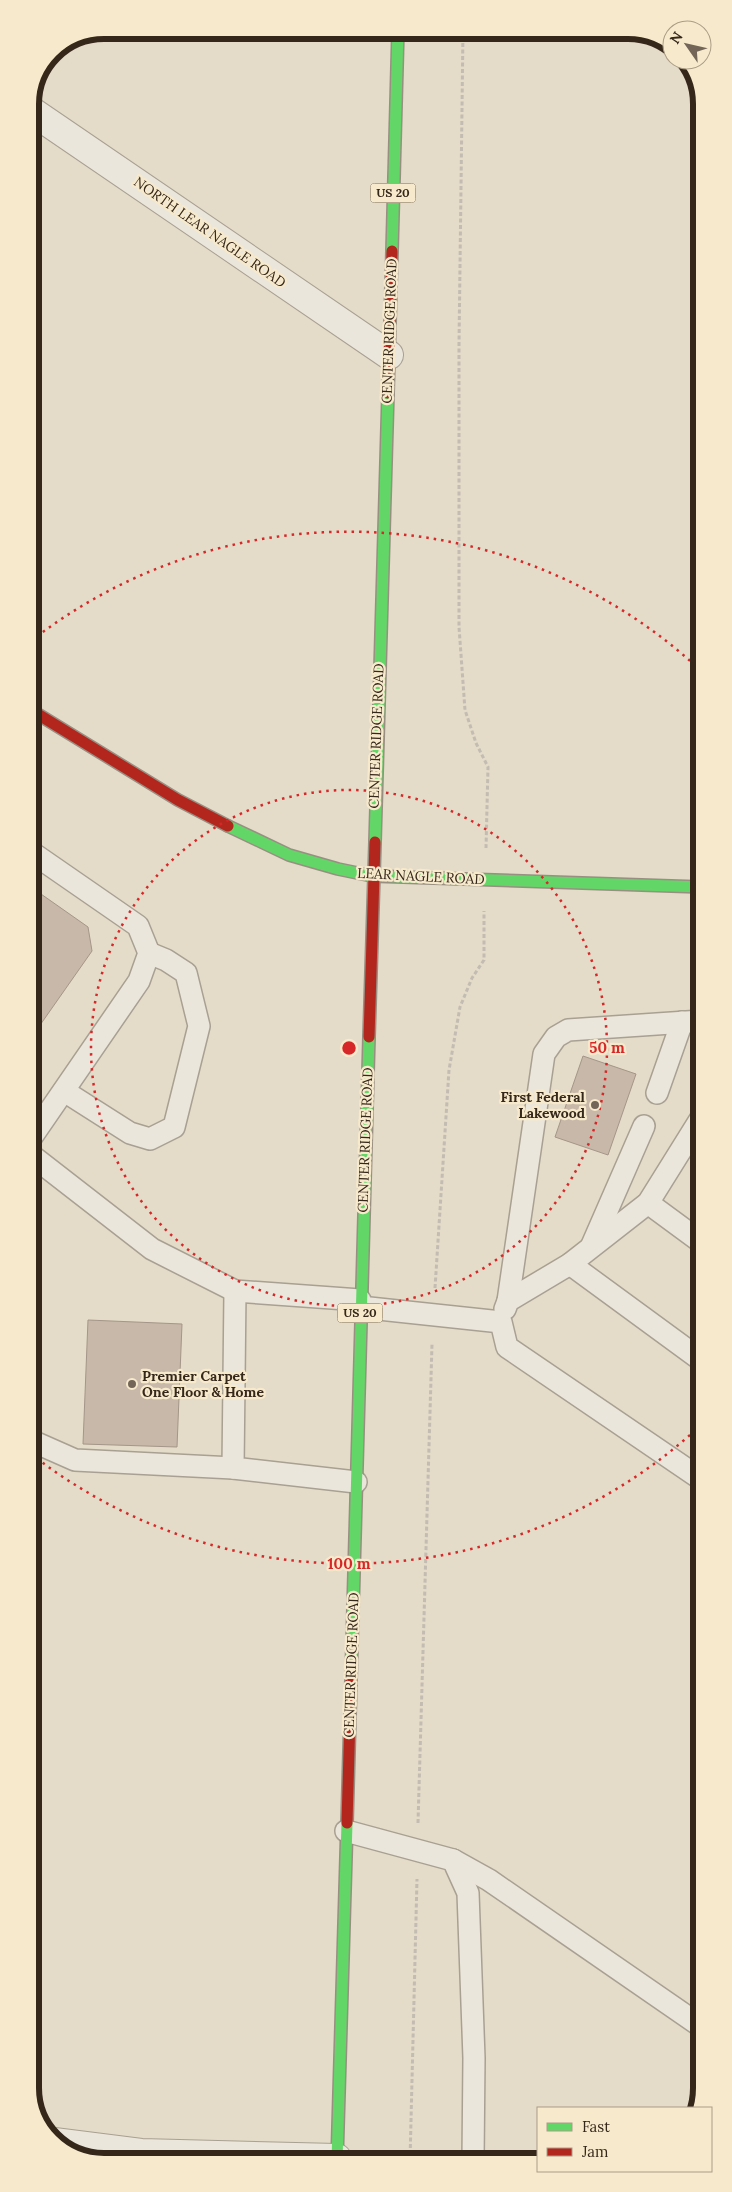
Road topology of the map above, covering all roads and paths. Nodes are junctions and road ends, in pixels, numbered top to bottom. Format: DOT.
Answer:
graph roads {
  1 [pos="398,39"];
  2 [pos="463,39"];
  3 [pos="39,116"];
  4 [pos="389,355"];
  5 [pos="39,715"];
  6 [pos="39,858"];
  7 [pos="372,876"];
  8 [pos="485,880"];
  9 [pos="693,887"];
  10 [pos="149,952"];
  11 [pos="691,1022"];
  12 [pos="64,1091"];
  13 [pos="658,1093"];
  14 [pos="644,1126"];
  15 [pos="39,1127"];
  16 [pos="693,1131"];
  17 [pos="39,1161"];
  18 [pos="648,1203"];
  19 [pos="693,1236"];
  20 [pos="591,1248"];
  21 [pos="570,1264"];
  22 [pos="235,1291"];
  23 [pos="508,1301"];
  24 [pos="360,1303"];
  25 [pos="433,1315"];
  26 [pos="501,1322"];
  27 [pos="693,1354"];
  28 [pos="39,1444"];
  29 [pos="233,1468"];
  30 [pos="693,1474"];
  31 [pos="356,1482"];
  32 [pos="346,1831"];
  33 [pos="417,1850"];
  34 [pos="453,1860"];
  35 [pos="693,2022"];
  36 [pos="72,2144"];
  37 [pos="169,2153"];
  38 [pos="337,2153"];
  39 [pos="410,2153"];
  40 [pos="473,2153"];
  1 -- 4 [label="main road, CENTER RIDGE ROAD / US 20"];
  2 -- 8 [label="path"];
  3 -- 4 [label="street, NORTH LEAR NAGLE ROAD"];
  4 -- 7 [label="main road, CENTER RIDGE ROAD / US 20"];
  5 -- 7 [label="main road, LEAR NAGLE ROAD"];
  6 -- 10 [label="lane"];
  7 -- 8 [label="main road, LEAR NAGLE ROAD"];
  7 -- 24 [label="main road, CENTER RIDGE ROAD / US 20"];
  8 -- 9 [label="main road, LEAR NAGLE ROAD"];
  8 -- 25 [label="path"];
  10 -- 12 [label="lane"];
  10 -- 12 [label="lane"];
  11 -- 13 [label="lane"];
  11 -- 23 [label="lane"];
  12 -- 15 [label="lane"];
  14 -- 20 [label="lane"];
  16 -- 18 [label="lane"];
  17 -- 22 [label="lane"];
  18 -- 19 [label="lane"];
  18 -- 20 [label="lane"];
  20 -- 21 [label="lane"];
  21 -- 23 [label="lane"];
  21 -- 27 [label="lane"];
  22 -- 24 [label="lane"];
  22 -- 29 [label="lane"];
  23 -- 26 [label="lane"];
  24 -- 25 [label="lane"];
  24 -- 31 [label="main road, CENTER RIDGE ROAD / US 20"];
  25 -- 26 [label="lane"];
  25 -- 33 [label="path"];
  26 -- 30 [label="lane"];
  28 -- 29 [label="lane"];
  29 -- 31 [label="lane"];
  31 -- 32 [label="main road, CENTER RIDGE ROAD / US 20"];
  32 -- 33 [label="lane"];
  32 -- 38 [label="main road, CENTER RIDGE ROAD / US 20"];
  33 -- 34 [label="lane"];
  33 -- 39 [label="path"];
  34 -- 35 [label="lane"];
  34 -- 40 [label="lane"];
  36 -- 37 [label="street"];
}
